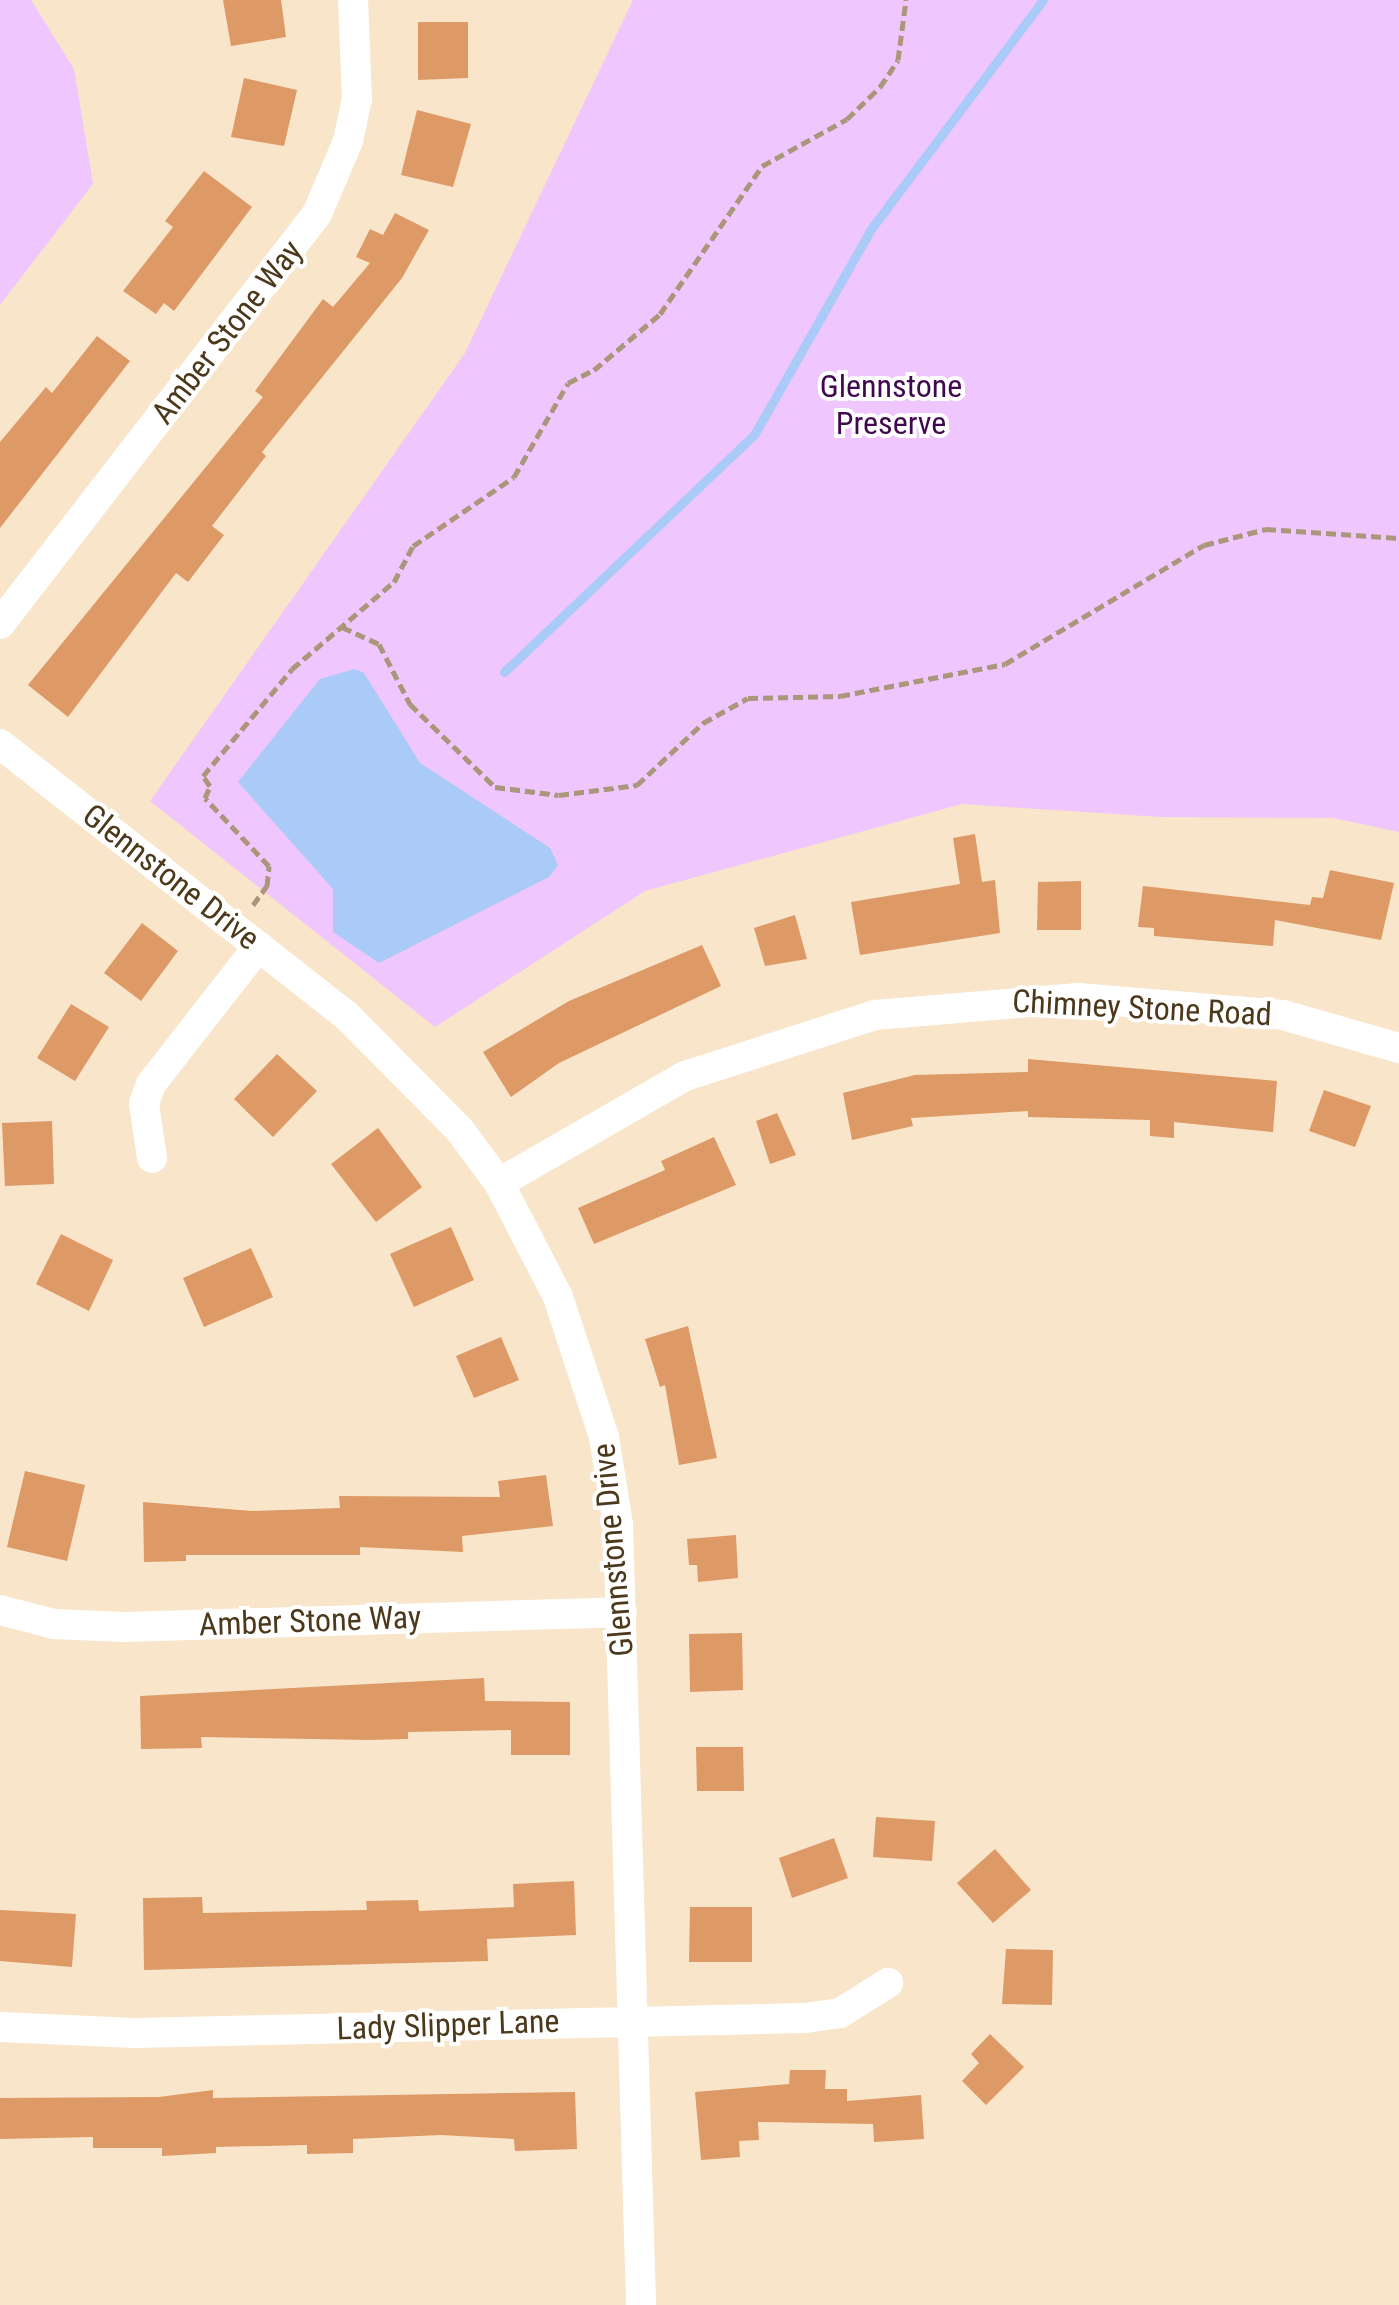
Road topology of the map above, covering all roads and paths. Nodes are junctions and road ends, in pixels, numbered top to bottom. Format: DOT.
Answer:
graph roads {
  1 [pos="353,0"];
  2 [pos="906,0"];
  3 [pos="1399,538"];
  4 [pos="0,624"];
  5 [pos="342,627"];
  6 [pos="0,744"];
  7 [pos="251,908"];
  8 [pos="259,946"];
  9 [pos="1399,1048"];
  10 [pos="152,1158"];
  11 [pos="499,1183"];
  12 [pos="0,1610"];
  13 [pos="622,1612"];
  14 [pos="888,1983"];
  15 [pos="633,2020"];
  16 [pos="0,2027"];
  17 [pos="641,2305"];
  1 -- 4 [label="street, Amber Stone Way"];
  2 -- 5 [label="path"];
  3 -- 5 [label="path"];
  5 -- 7 [label="path"];
  6 -- 8 [label="street, Glennstone Drive"];
  8 -- 10 [label="street"];
  8 -- 11 [label="street, Glennstone Drive"];
  9 -- 11 [label="street, Chimney Stone Road"];
  11 -- 13 [label="street, Glennstone Drive"];
  12 -- 13 [label="street, Amber Stone Way"];
  13 -- 15 [label="street, Glennstone Drive"];
  14 -- 15 [label="street, Lady Slipper Lane"];
  15 -- 16 [label="street, Lady Slipper Lane"];
  15 -- 17 [label="street, Glennstone Drive"];
}
